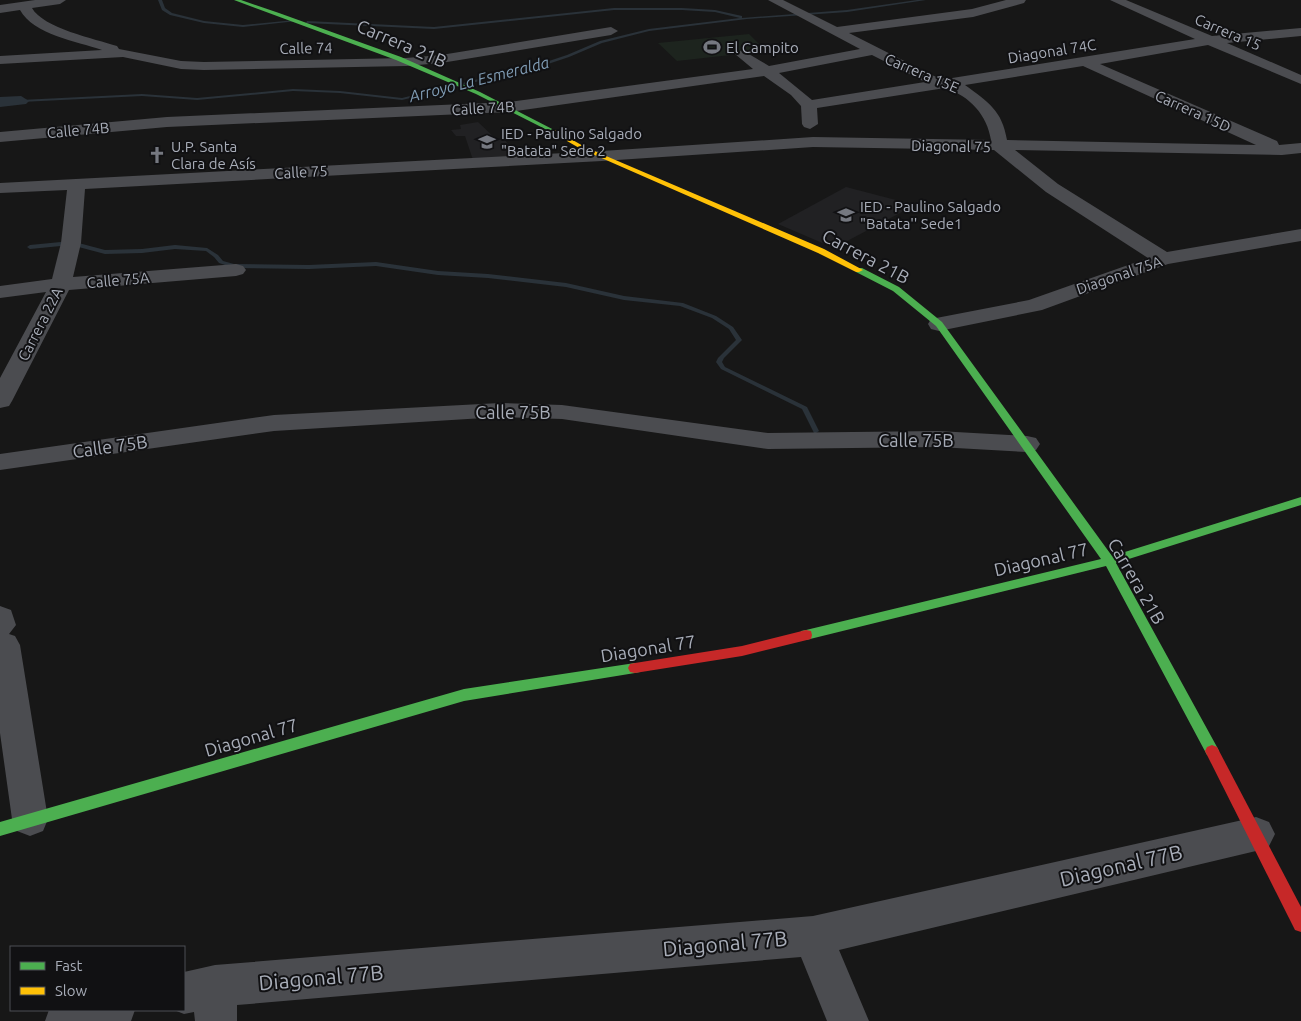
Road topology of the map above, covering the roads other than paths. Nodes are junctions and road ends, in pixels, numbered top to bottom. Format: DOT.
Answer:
graph roads {
  1 [pos="60,0"];
  2 [pos="236,0"];
  3 [pos="774,0"];
  4 [pos="1020,0"];
  5 [pos="1116,0"];
  6 [pos="25,7"];
  7 [pos="0,9"];
  8 [pos="611,31"];
  9 [pos="834,31"];
  10 [pos="1301,32"];
  11 [pos="1206,41"];
  12 [pos="872,51"];
  13 [pos="122,53"];
  14 [pos="742,54"];
  15 [pos="0,60"];
  16 [pos="406,62"];
  17 [pos="1085,62"];
  18 [pos="768,71"];
  19 [pos="1301,80"];
  20 [pos="948,84"];
  21 [pos="808,105"];
  22 [pos="509,107"];
  23 [pos="0,137"];
  24 [pos="813,142"];
  25 [pos="1000,147"];
  26 [pos="1301,148"];
  27 [pos="1282,150"];
  28 [pos="602,156"];
  29 [pos="1301,159"];
  30 [pos="77,183"];
  31 [pos="0,188"];
  32 [pos="1301,235"];
  33 [pos="1164,259"];
  34 [pos="236,270"];
  35 [pos="61,284"];
  36 [pos="0,292"];
  37 [pos="939,324"];
  38 [pos="0,401"];
  39 [pos="1027,444"];
  40 [pos="0,462"];
  41 [pos="1301,501"];
  42 [pos="1108,561"];
  43 [pos="2,629"];
  44 [pos="15,824"];
  45 [pos="1256,834"];
  46 [pos="1301,924"];
  47 [pos="813,936"];
  48 [pos="205,1000"];
  49 [pos="110,1011"];
  50 [pos="66,1021"];
  51 [pos="848,1021"];
  1 -- 6 [label="street"];
  2 -- 16 [label="street, Carrera 21B"];
  3 -- 9 [label="street, Carrera 15E"];
  4 -- 9 [label="street"];
  5 -- 11 [label="street, Carrera 15"];
  6 -- 7 [label="street"];
  6 -- 13 [label="street"];
  8 -- 16 [label="street, Calle 74"];
  9 -- 12 [label="street, Carrera 15E"];
  10 -- 11 [label="street, Diagonal 74C"];
  11 -- 17 [label="street, Diagonal 74C"];
  11 -- 19 [label="street, Carrera 15"];
  12 -- 18 [label="street, Calle 74B"];
  12 -- 20 [label="street, Carrera 15E"];
  13 -- 15 [label="street, Calle 74"];
  13 -- 16 [label="street, Calle 74"];
  14 -- 18 [label="street"];
  16 -- 22 [label="street, Carrera 21B"];
  17 -- 20 [label="street, Diagonal 74C"];
  17 -- 27 [label="street, Carrera 15D"];
  18 -- 21 [label="street"];
  18 -- 22 [label="street, Calle 74B"];
  20 -- 21 [label="street, Diagonal 74C"];
  20 -- 25 [label="street, Carrera 15E"];
  21 -- 24 [label="street"];
  22 -- 23 [label="street, Calle 74B"];
  22 -- 28 [label="street, Carrera 21B"];
  24 -- 25 [label="street, Diagonal 75"];
  24 -- 28 [label="street, Diagonal 75"];
  25 -- 27 [label="street, Diagonal 75"];
  25 -- 33 [label="street"];
  26 -- 27 [label="street, Diagonal 75"];
  27 -- 29 [label="street, Carrera 15D"];
  28 -- 30 [label="street, Calle 75"];
  28 -- 37 [label="street, Carrera 21B"];
  30 -- 31 [label="street, Calle 75"];
  30 -- 35 [label="street, Carrera 22A"];
  32 -- 33 [label="street, Diagonal 75A"];
  33 -- 37 [label="street, Diagonal 75A"];
  34 -- 35 [label="street, Calle 75A"];
  35 -- 36 [label="street, Calle 75A"];
  35 -- 38 [label="street, Carrera 22A"];
  37 -- 39 [label="street, Carrera 21B"];
  39 -- 40 [label="street, Calle 75B"];
  39 -- 42 [label="street, Carrera 21B"];
  41 -- 42 [label="street, Diagonal 77"];
  42 -- 44 [label="street, Diagonal 77"];
  42 -- 45 [label="street, Carrera 21B"];
  43 -- 44 [label="street"];
  45 -- 46 [label="street, Carrera 21B"];
  45 -- 47 [label="street, Diagonal 77B"];
  47 -- 48 [label="street, Diagonal 77B"];
  47 -- 51 [label="street"];
  49 -- 50 [label="street"];
}
